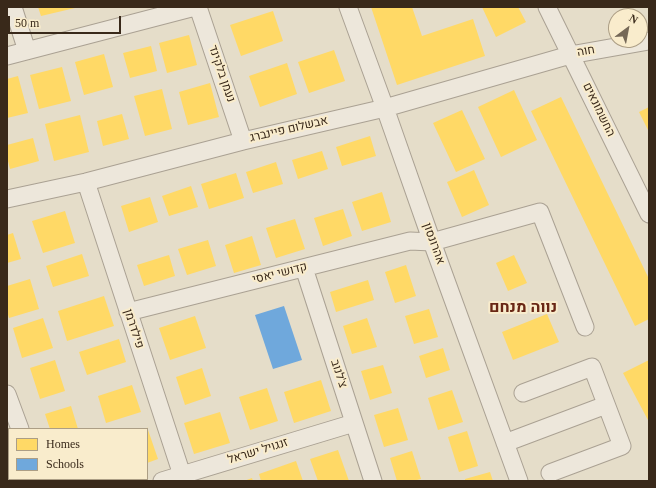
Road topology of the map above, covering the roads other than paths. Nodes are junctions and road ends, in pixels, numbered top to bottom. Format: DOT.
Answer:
graph roads {
  1 [pos="13,7"];
  2 [pos="197,7"];
  3 [pos="348,7"];
  4 [pos="547,7"];
  5 [pos="649,41"];
  6 [pos="27,51"];
  7 [pos="570,55"];
  8 [pos="7,56"];
  9 [pos="385,108"];
  10 [pos="244,141"];
  11 [pos="86,182"];
  12 [pos="7,199"];
  13 [pos="649,214"];
  14 [pos="432,242"];
  15 [pos="304,268"];
  16 [pos="128,312"];
  17 [pos="585,327"];
  18 [pos="523,393"];
  19 [pos="7,394"];
  20 [pos="606,405"];
  21 [pos="354,423"];
  22 [pos="20,428"];
  23 [pos="505,443"];
  24 [pos="550,473"];
  25 [pos="182,475"];
  26 [pos="162,481"];
  27 [pos="373,481"];
  28 [pos="518,481"];
  1 -- 6 [label="street"];
  2 -- 6 [label="street"];
  2 -- 10 [label="street, נעמן בלקינד"];
  3 -- 9 [label="street, אהרונסון"];
  4 -- 7 [label="street, החשמונאים"];
  5 -- 7 [label="street, חוה"];
  6 -- 8 [label="street"];
  7 -- 9 [label="street, אבשלום פיינברג"];
  7 -- 13 [label="street, החשמונאים"];
  9 -- 10 [label="street, אבשלום פיינברג"];
  9 -- 14 [label="street, אהרונסון"];
  10 -- 11 [label="street, אבשלום פיינברג"];
  11 -- 12 [label="street, אבשלום פיינברג"];
  11 -- 16 [label="street, פילדרמן"];
  14 -- 15 [label="street, קדושי יאסי"];
  14 -- 17 [label="street, קדושי יאסי"];
  14 -- 23 [label="street, אהרונסון"];
  15 -- 16 [label="street, קדושי יאסי"];
  15 -- 21 [label="street, צ'לנוב"];
  16 -- 25 [label="street, פילדרמן"];
  18 -- 20 [label="street"];
  19 -- 22 [label="street"];
  20 -- 23 [label="street"];
  20 -- 24 [label="street"];
  21 -- 25 [label="street, זנגויל ישראל"];
  21 -- 27 [label="street, צ'לנוב"];
  23 -- 28 [label="street, אהרונסון"];
  25 -- 26 [label="street, זנגויל ישראל"];
}
